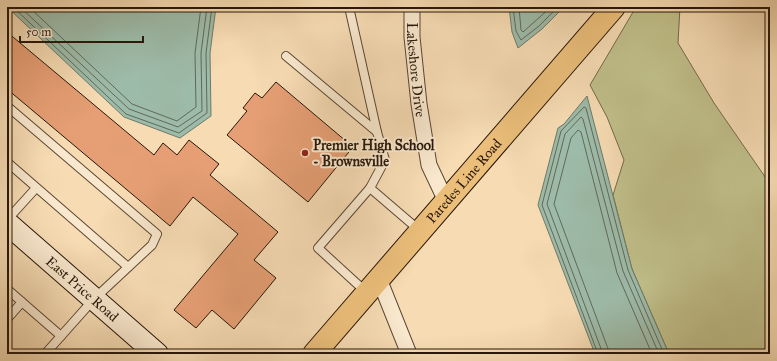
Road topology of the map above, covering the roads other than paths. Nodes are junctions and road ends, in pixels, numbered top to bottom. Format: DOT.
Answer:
graph roads {
  1 [pos="349,7"];
  2 [pos="412,7"];
  3 [pos="614,7"];
  4 [pos="286,56"];
  5 [pos="7,106"];
  6 [pos="377,132"];
  7 [pos="7,162"];
  8 [pos="36,188"];
  9 [pos="370,188"];
  10 [pos="446,200"];
  11 [pos="7,222"];
  12 [pos="420,231"];
  13 [pos="128,267"];
  14 [pos="373,285"];
  15 [pos="7,289"];
  16 [pos="94,299"];
  17 [pos="22,302"];
  18 [pos="7,319"];
  19 [pos="61,336"];
  20 [pos="45,354"];
  21 [pos="158,354"];
  22 [pos="314,354"];
  23 [pos="409,354"];
  1 -- 6 [label="lane"];
  2 -- 10 [label="street, Lakeshore Drive"];
  3 -- 10 [label="main road, Paredes Line Road"];
  4 -- 6 [label="lane"];
  5 -- 13 [label="lane"];
  6 -- 9 [label="lane"];
  7 -- 8 [label="lane"];
  8 -- 11 [label="lane"];
  8 -- 13 [label="lane"];
  9 -- 12 [label="lane"];
  9 -- 14 [label="lane"];
  10 -- 12 [label="main road, Paredes Line Road"];
  11 -- 16 [label="main road, East Price Road"];
  12 -- 14 [label="main road, Paredes Line Road"];
  13 -- 16 [label="lane"];
  14 -- 22 [label="main road, Paredes Line Road"];
  14 -- 23 [label="street"];
  15 -- 17 [label="lane"];
  16 -- 19 [label="lane"];
  16 -- 21 [label="main road, East Price Road"];
  17 -- 18 [label="lane"];
  17 -- 19 [label="lane"];
  19 -- 20 [label="lane"];
}
